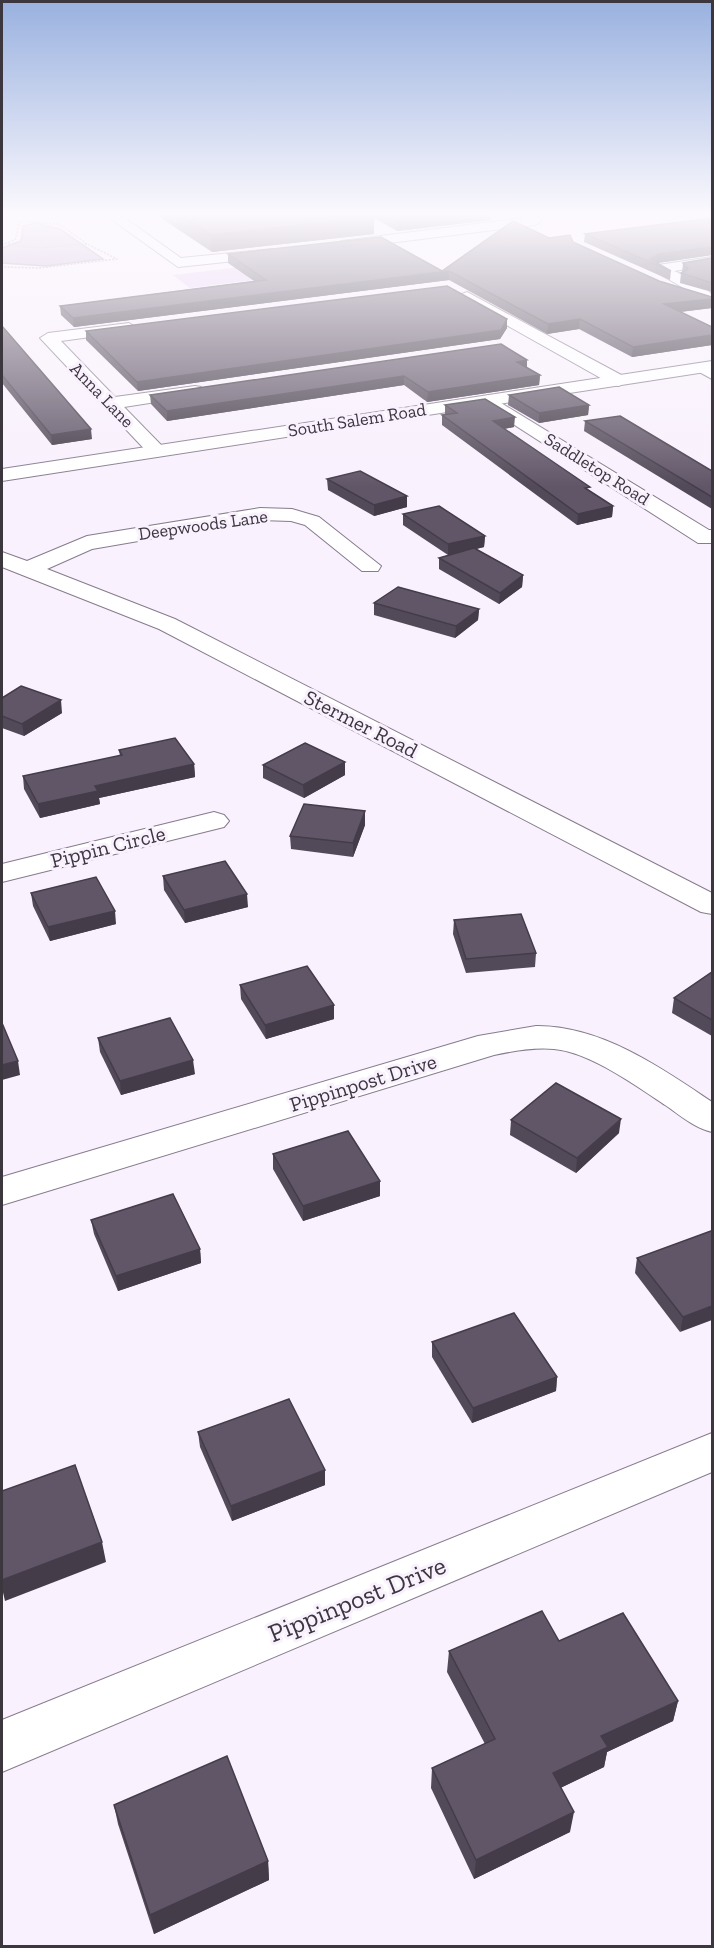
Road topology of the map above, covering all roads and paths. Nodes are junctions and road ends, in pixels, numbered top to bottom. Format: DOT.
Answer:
graph roads {
  1 [pos="481,305"];
  2 [pos="142,326"];
  3 [pos="545,340"];
  4 [pos="522,343"];
  5 [pos="710,363"];
  6 [pos="619,381"];
  7 [pos="216,387"];
  8 [pos="488,400"];
  9 [pos="111,403"];
  10 [pos="157,451"];
  11 [pos="2,475"];
  12 [pos="709,537"];
  13 [pos="2,559"];
  14 [pos="370,566"];
  15 [pos="27,570"];
  16 [pos="214,821"];
  17 [pos="2,873"];
  18 [pos="712,905"];
  19 [pos="712,1120"];
  20 [pos="2,1191"];
  21 [pos="712,1452"];
  22 [pos="2,1746"];
  1 -- 3 [label="street"];
  2 -- 9 [label="street, Anna Lane"];
  3 -- 4 [label="street"];
  3 -- 6 [label="street"];
  5 -- 6 [label="street, South Salem Road"];
  6 -- 8 [label="street, South Salem Road"];
  7 -- 9 [label="street"];
  8 -- 10 [label="street, South Salem Road"];
  8 -- 12 [label="street, Saddletop Road"];
  9 -- 10 [label="street, Anna Lane"];
  10 -- 11 [label="street, South Salem Road"];
  13 -- 15 [label="street, Stermer Road"];
  14 -- 15 [label="street, Deepwoods Lane"];
  15 -- 18 [label="street, Stermer Road"];
  16 -- 17 [label="street, Pippin Circle"];
  19 -- 20 [label="street, Pippinpost Drive"];
  21 -- 22 [label="street, Pippinpost Drive"];
}
